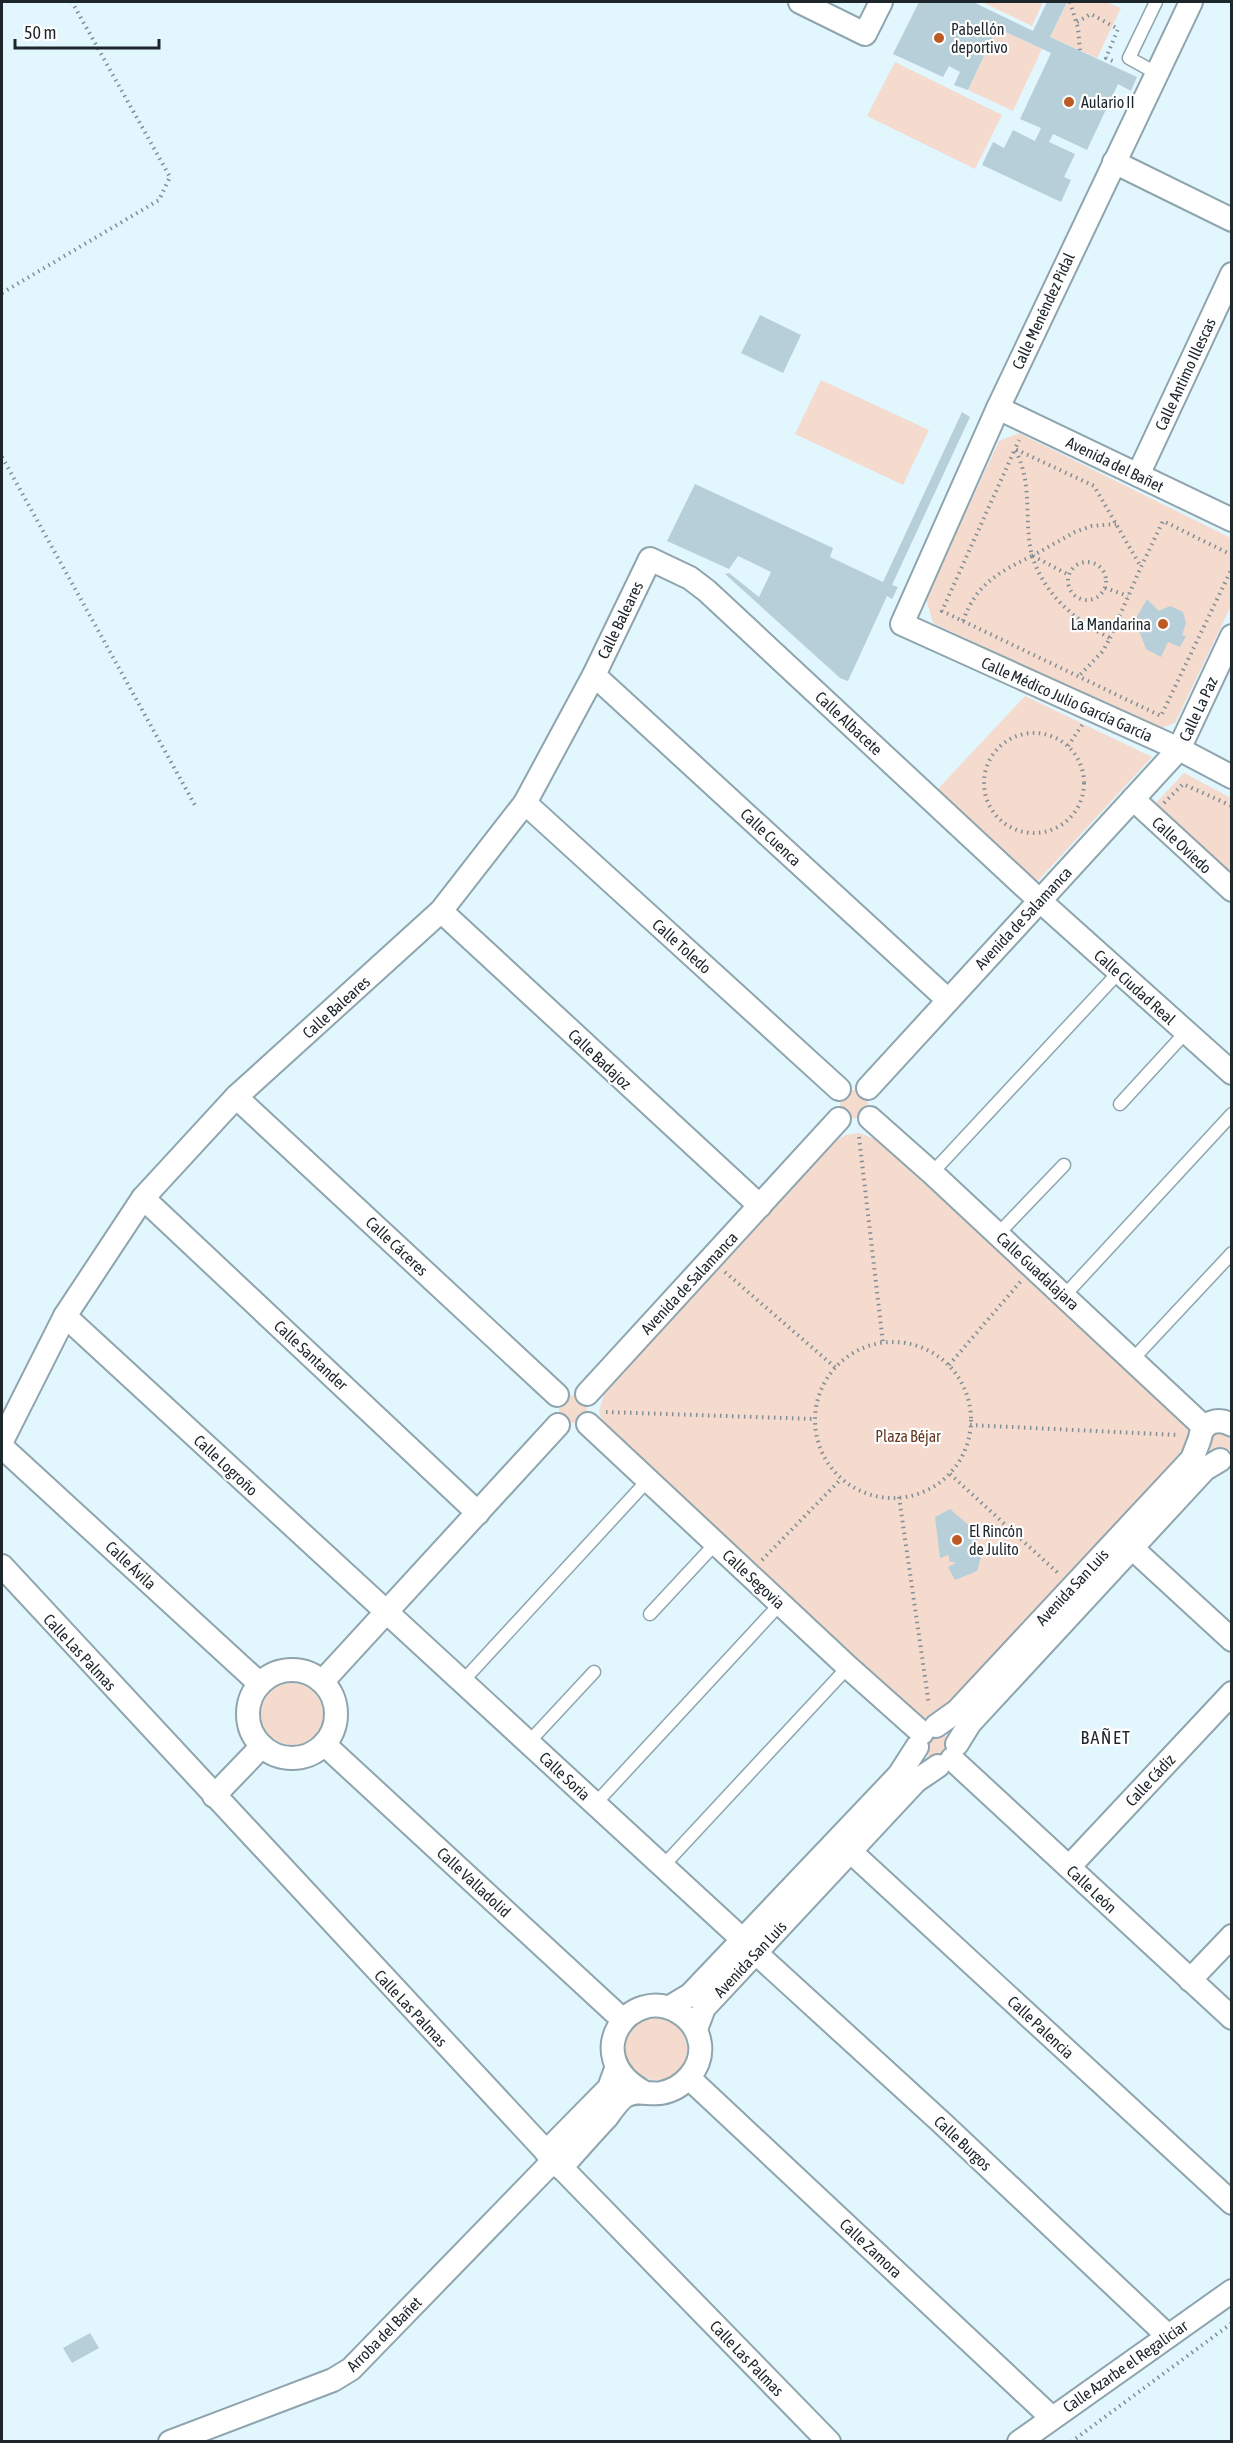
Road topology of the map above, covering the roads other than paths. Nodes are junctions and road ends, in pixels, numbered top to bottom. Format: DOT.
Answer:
graph roads {
  1 [pos="800,2"];
  2 [pos="880,2"];
  3 [pos="1156,2"];
  4 [pos="1191,2"];
  5 [pos="1154,77"];
  6 [pos="1114,162"];
  7 [pos="1232,220"];
  8 [pos="1232,274"];
  9 [pos="998,408"];
  10 [pos="1138,475"];
  11 [pos="1232,520"];
  12 [pos="650,559"];
  13 [pos="902,624"];
  14 [pos="1232,636"];
  15 [pos="594,675"];
  16 [pos="1179,749"];
  17 [pos="1232,777"];
  18 [pos="1133,800"];
  19 [pos="525,803"];
  20 [pos="1232,890"];
  21 [pos="1039,900"];
  22 [pos="441,911"];
  23 [pos="1119,972"];
  24 [pos="948,1000"];
  25 [pos="1186,1032"];
  26 [pos="1232,1073"];
  27 [pos="868,1088"];
  28 [pos="838,1089"];
  29 [pos="236,1097"];
  30 [pos="1120,1104"];
  31 [pos="1232,1114"];
  32 [pos="856,1120"];
  33 [pos="1064,1165"];
  34 [pos="932,1173"];
  35 [pos="143,1198"];
  36 [pos="760,1206"];
  37 [pos="998,1234"];
  38 [pos="1232,1253"];
  39 [pos="1064,1296"];
  40 [pos="65,1316"];
  41 [pos="1133,1359"];
  42 [pos="557,1395"];
  43 [pos="589,1410"];
  44 [pos="558,1425"];
  45 [pos="1214,1427"];
  46 [pos="2,1441"];
  47 [pos="2,1447"];
  48 [pos="1226,1457"];
  49 [pos="648,1480"];
  50 [pos="478,1513"];
  51 [pos="716,1543"];
  52 [pos="1132,1548"];
  53 [pos="2,1566"];
  54 [pos="781,1604"];
  55 [pos="386,1613"];
  56 [pos="650,1614"];
  57 [pos="1232,1641"];
  58 [pos="848,1667"];
  59 [pos="594,1672"];
  60 [pos="322,1682"];
  61 [pos="462,1682"];
  62 [pos="260,1684"];
  63 [pos="1232,1693"];
  64 [pos="927,1733"];
  65 [pos="528,1743"];
  66 [pos="324,1744"];
  67 [pos="262,1746"];
  68 [pos="949,1756"];
  69 [pos="214,1796"];
  70 [pos="595,1804"];
  71 [pos="850,1851"];
  72 [pos="663,1866"];
  73 [pos="1069,1868"];
  74 [pos="1232,1936"];
  75 [pos="749,1946"];
  76 [pos="1190,1980"];
  77 [pos="670,2007"];
  78 [pos="1232,2018"];
  79 [pos="623,2020"];
  80 [pos="696,2030"];
  81 [pos="616,2068"];
  82 [pos="689,2078"];
  83 [pos="642,2091"];
  84 [pos="553,2160"];
  85 [pos="1232,2203"];
  86 [pos="1232,2291"];
  87 [pos="1168,2336"];
  88 [pos="1052,2418"];
  89 [pos="170,2442"];
  90 [pos="829,2442"];
  91 [pos="1019,2442"];
  1 -- 2 [label="street"];
  3 -- 5 [label="lane"];
  4 -- 5 [label="street, Calle Menéndez Pidal"];
  5 -- 6 [label="street, Calle Menéndez Pidal"];
  6 -- 7 [label="street"];
  6 -- 9 [label="street, Calle Menéndez Pidal"];
  8 -- 10 [label="street, Calle Antimo Illescas"];
  9 -- 10 [label="street, Avenida del Bañet"];
  9 -- 13 [label="street, Calle Menéndez Pidal"];
  10 -- 11 [label="street, Avenida del Bañet"];
  12 -- 15 [label="street, Calle Baleares"];
  12 -- 21 [label="street, Calle Albacete"];
  13 -- 16 [label="street, Calle Médico Julio García García"];
  14 -- 16 [label="street, Calle La Paz"];
  15 -- 19 [label="street, Calle Baleares"];
  15 -- 24 [label="street, Calle Cuenca"];
  16 -- 17 [label="street, Calle Médico Julio García García"];
  16 -- 18 [label="street, Avenida de Salamanca"];
  18 -- 20 [label="street, Calle Oviedo"];
  18 -- 21 [label="street, Avenida de Salamanca"];
  19 -- 22 [label="street, Calle Baleares"];
  19 -- 28 [label="street, Calle Toledo"];
  21 -- 23 [label="street, Calle Ciudad Real"];
  21 -- 24 [label="street, Avenida de Salamanca"];
  22 -- 29 [label="street, Calle Baleares"];
  22 -- 36 [label="street, Calle Badajoz"];
  23 -- 25 [label="street, Calle Ciudad Real"];
  23 -- 34 [label="lane"];
  24 -- 27 [label="street, Avenida de Salamanca"];
  25 -- 26 [label="street, Calle Ciudad Real"];
  25 -- 30 [label="lane"];
  27 -- 28 [label="street"];
  27 -- 32 [label="street"];
  28 -- 32 [label="street"];
  29 -- 35 [label="street, Calle Baleares"];
  29 -- 42 [label="street, Calle Cáceres"];
  31 -- 39 [label="lane"];
  32 -- 34 [label="street, Calle Guadalajara"];
  32 -- 36 [label="street, Avenida de Salamanca"];
  33 -- 37 [label="lane"];
  34 -- 37 [label="street, Calle Guadalajara"];
  35 -- 40 [label="street, Calle Baleares"];
  35 -- 50 [label="street, Calle Santander"];
  36 -- 43 [label="street, Avenida de Salamanca"];
  37 -- 39 [label="street, Calle Guadalajara"];
  38 -- 41 [label="lane"];
  39 -- 41 [label="street, Calle Guadalajara"];
  40 -- 46 [label="street, Calle Baleares"];
  40 -- 55 [label="street, Calle Logroño"];
  41 -- 45 [label="street, Calle Guadalajara"];
  42 -- 43 [label="street"];
  42 -- 44 [label="street"];
  43 -- 44 [label="street"];
  43 -- 49 [label="street, Calle Segovia"];
  44 -- 50 [label="street"];
  45 -- 48 [label="street, Calle Guadalajara"];
  45 -- 64 [label="street, Avenida San Luis"];
  47 -- 62 [label="street, Calle Ávila"];
  48 -- 52 [label="street, Avenida San Luis"];
  49 -- 51 [label="street, Calle Segovia"];
  49 -- 61 [label="lane"];
  50 -- 55 [label="street"];
  51 -- 54 [label="street, Calle Segovia"];
  51 -- 56 [label="lane"];
  52 -- 57 [label="street"];
  52 -- 68 [label="street, Avenida San Luis"];
  53 -- 69 [label="street, Calle Las Palmas"];
  54 -- 58 [label="street, Calle Segovia"];
  54 -- 70 [label="lane"];
  55 -- 60 [label="street"];
  55 -- 61 [label="street, Calle Soria"];
  58 -- 64 [label="street, Calle Segovia"];
  58 -- 72 [label="lane"];
  59 -- 65 [label="lane"];
  60 -- 62 [label="street"];
  60 -- 66 [label="street"];
  61 -- 65 [label="street, Calle Soria"];
  62 -- 67 [label="street"];
  63 -- 73 [label="street, Calle Cádiz"];
  64 -- 68 [label="street"];
  64 -- 68 [label="street"];
  64 -- 75 [label="street, Avenida San Luis"];
  65 -- 70 [label="street, Calle Soria"];
  66 -- 67 [label="street"];
  66 -- 79 [label="street, Calle Valladolid"];
  67 -- 69 [label="street"];
  68 -- 71 [label="street, Avenida San Luis"];
  68 -- 73 [label="street, Calle León"];
  69 -- 84 [label="street, Calle Las Palmas"];
  70 -- 72 [label="street, Calle Soria"];
  71 -- 75 [label="street, Avenida San Luis"];
  71 -- 85 [label="street, Calle Palencia"];
  72 -- 75 [label="street, Calle Soria"];
  73 -- 76 [label="street, Calle León"];
  74 -- 76 [label="street"];
  75 -- 77 [label="street, Avenida San Luis"];
  75 -- 80 [label="street, Avenida San Luis"];
  75 -- 87 [label="street, Calle Burgos"];
  76 -- 78 [label="street, Calle León"];
  77 -- 79 [label="street"];
  77 -- 80 [label="street"];
  79 -- 81 [label="street"];
  80 -- 82 [label="street"];
  81 -- 83 [label="street"];
  81 -- 84 [label="street"];
  82 -- 83 [label="street"];
  82 -- 88 [label="street, Calle Zamora"];
  83 -- 84 [label="street"];
  84 -- 89 [label="street, Arroba del Bañet"];
  84 -- 90 [label="street, Calle Las Palmas"];
  86 -- 87 [label="street, Calle Azarbe el Regaliciar"];
  87 -- 88 [label="street, Calle Azarbe el Regaliciar"];
  88 -- 91 [label="street, Calle Azarbe el Regaliciar"];
}
